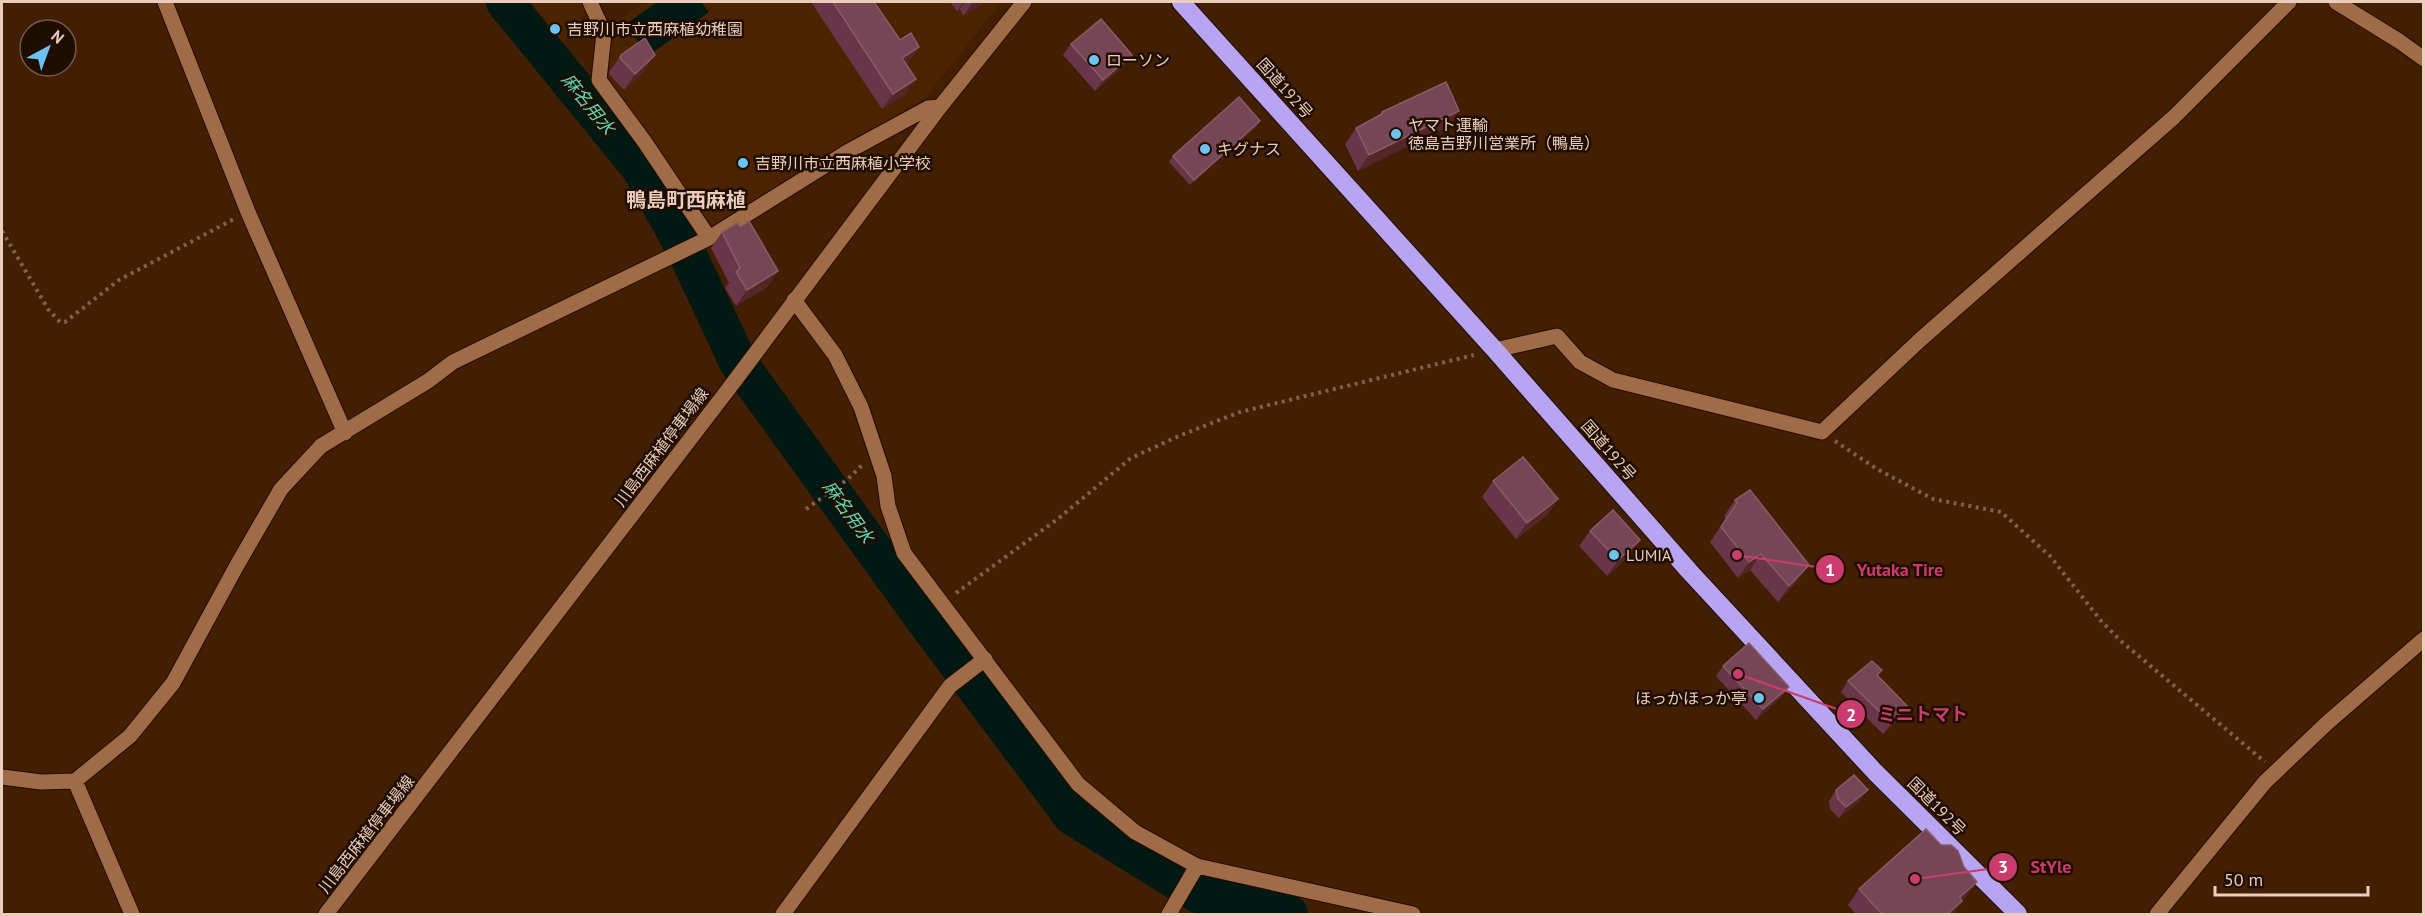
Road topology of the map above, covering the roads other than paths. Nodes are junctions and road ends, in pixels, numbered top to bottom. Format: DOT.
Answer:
graph roads {
  1 [pos="165,2"];
  2 [pos="590,2"];
  3 [pos="1024,2"];
  4 [pos="1180,2"];
  5 [pos="2289,2"];
  6 [pos="2336,2"];
  7 [pos="2424,59"];
  8 [pos="940,107"];
  9 [pos="705,239"];
  10 [pos="794,300"];
  11 [pos="1495,350"];
  12 [pos="345,433"];
  13 [pos="2424,639"];
  14 [pos="985,659"];
  15 [pos="2,777"];
  16 [pos="75,781"];
  17 [pos="1197,866"];
  18 [pos="1173,909"];
  19 [pos="1356,909"];
  20 [pos="132,915"];
  21 [pos="326,915"];
  22 [pos="783,915"];
  23 [pos="1413,915"];
  24 [pos="2018,915"];
  25 [pos="2157,915"];
  1 -- 12 [label="street"];
  2 -- 9 [label="street"];
  3 -- 8 [label="street, 川島西麻植停車場線"];
  4 -- 11 [label="highway, 国道192号"];
  5 -- 11 [label="street"];
  6 -- 7 [label="street"];
  8 -- 9 [label="street"];
  8 -- 10 [label="street, 川島西麻植停車場線"];
  9 -- 12 [label="street"];
  10 -- 14 [label="street"];
  10 -- 21 [label="street, 川島西麻植停車場線"];
  11 -- 24 [label="highway, 国道192号"];
  12 -- 16 [label="street"];
  13 -- 25 [label="street"];
  14 -- 17 [label="street"];
  14 -- 22 [label="street"];
  15 -- 16 [label="street"];
  16 -- 20 [label="street"];
  17 -- 18 [label="street"];
  17 -- 19 [label="street"];
  19 -- 23 [label="street"];
}
